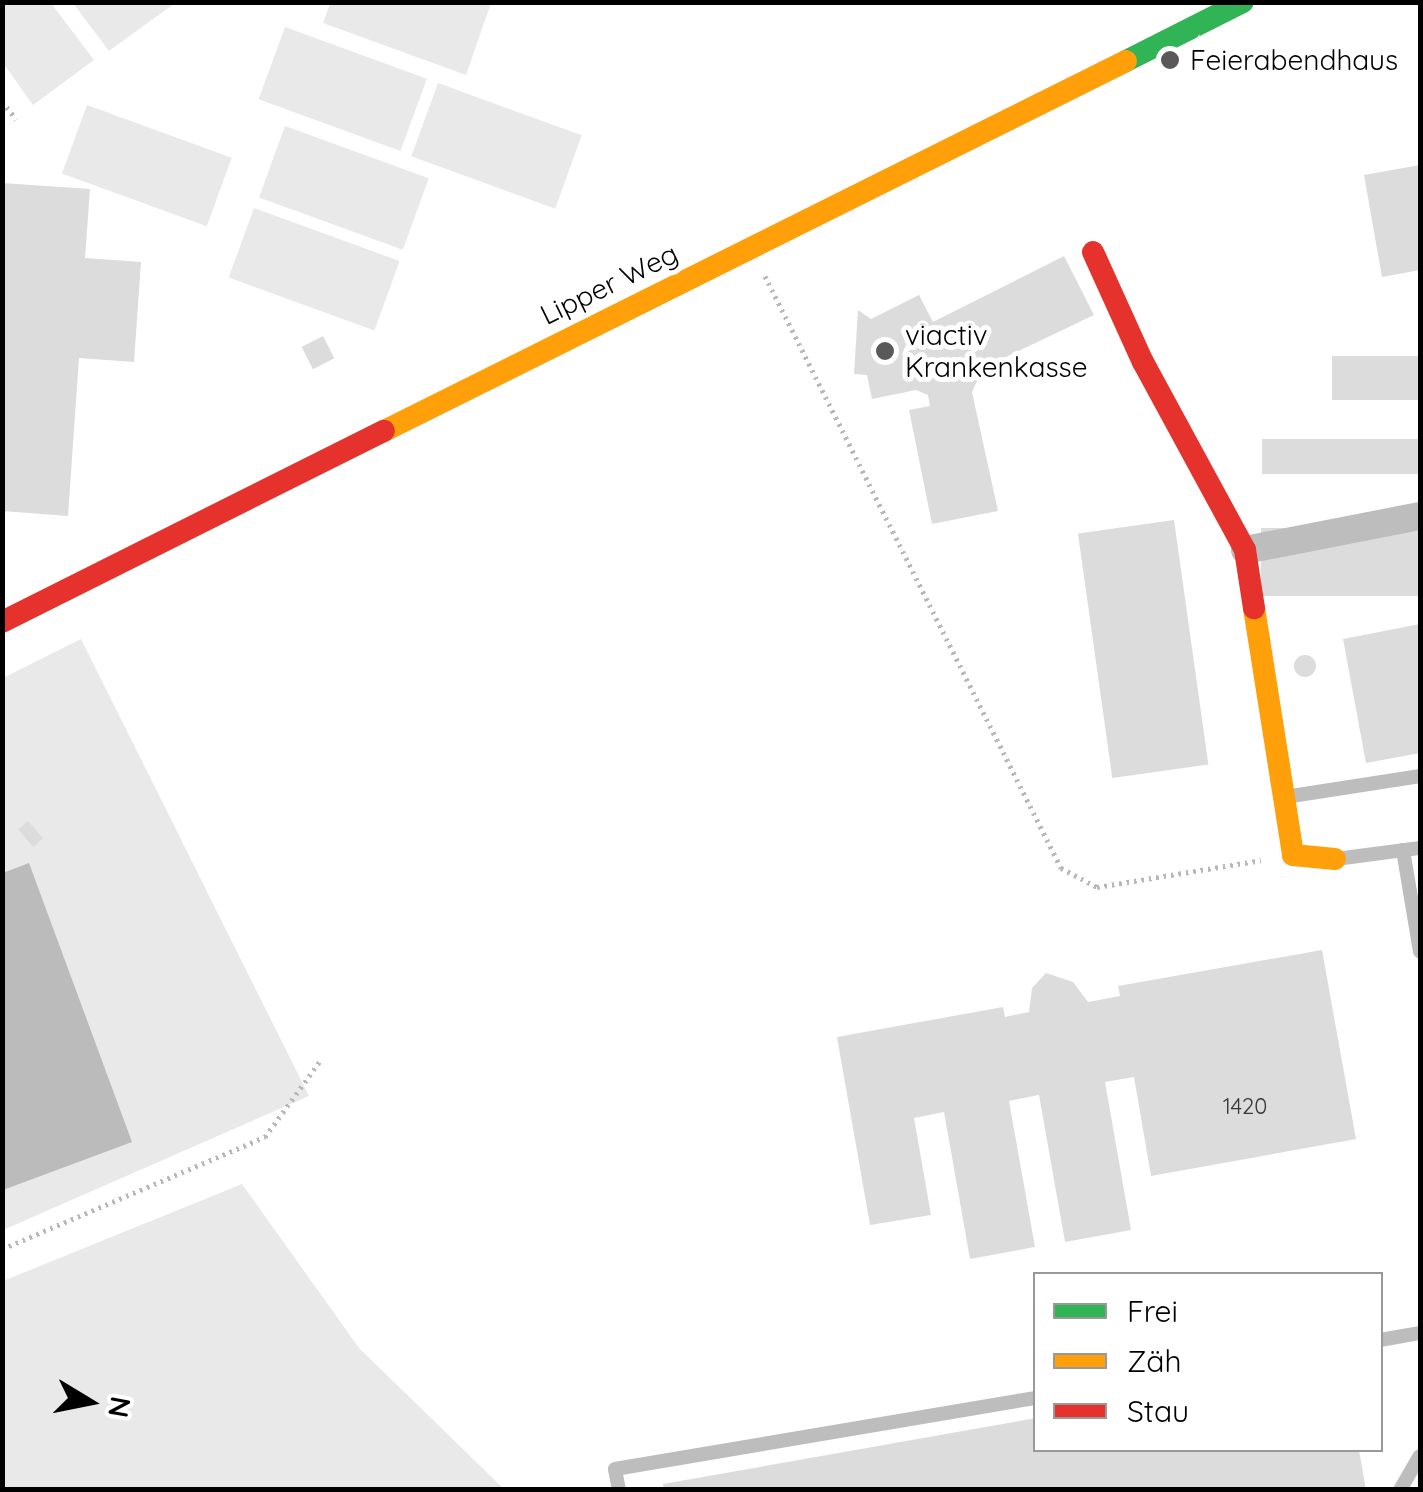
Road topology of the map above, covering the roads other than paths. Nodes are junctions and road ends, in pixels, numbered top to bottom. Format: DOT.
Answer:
graph roads {
  1 [pos="1244,2"];
  2 [pos="1093,252"];
  3 [pos="1420,516"];
  4 [pos="1245,550"];
  5 [pos="2,622"];
  6 [pos="1420,776"];
  7 [pos="1284,797"];
  8 [pos="1420,848"];
  9 [pos="1403,850"];
  10 [pos="1335,860"];
  11 [pos="1420,952"];
  12 [pos="1420,1333"];
  13 [pos="1383,1339"];
  14 [pos="1033,1399"];
  15 [pos="1420,1456"];
  16 [pos="619,1490"];
  17 [pos="1400,1490"];
  1 -- 5 [label="street, Lipper Weg"];
  2 -- 4 [label="street"];
  3 -- 4 [label="street"];
  4 -- 7 [label="street"];
  6 -- 7 [label="lane"];
  7 -- 10 [label="street"];
  8 -- 9 [label="lane"];
  9 -- 10 [label="lane"];
  9 -- 11 [label="lane"];
  12 -- 13 [label="lane"];
  14 -- 16 [label="lane"];
  15 -- 17 [label="lane"];
}
